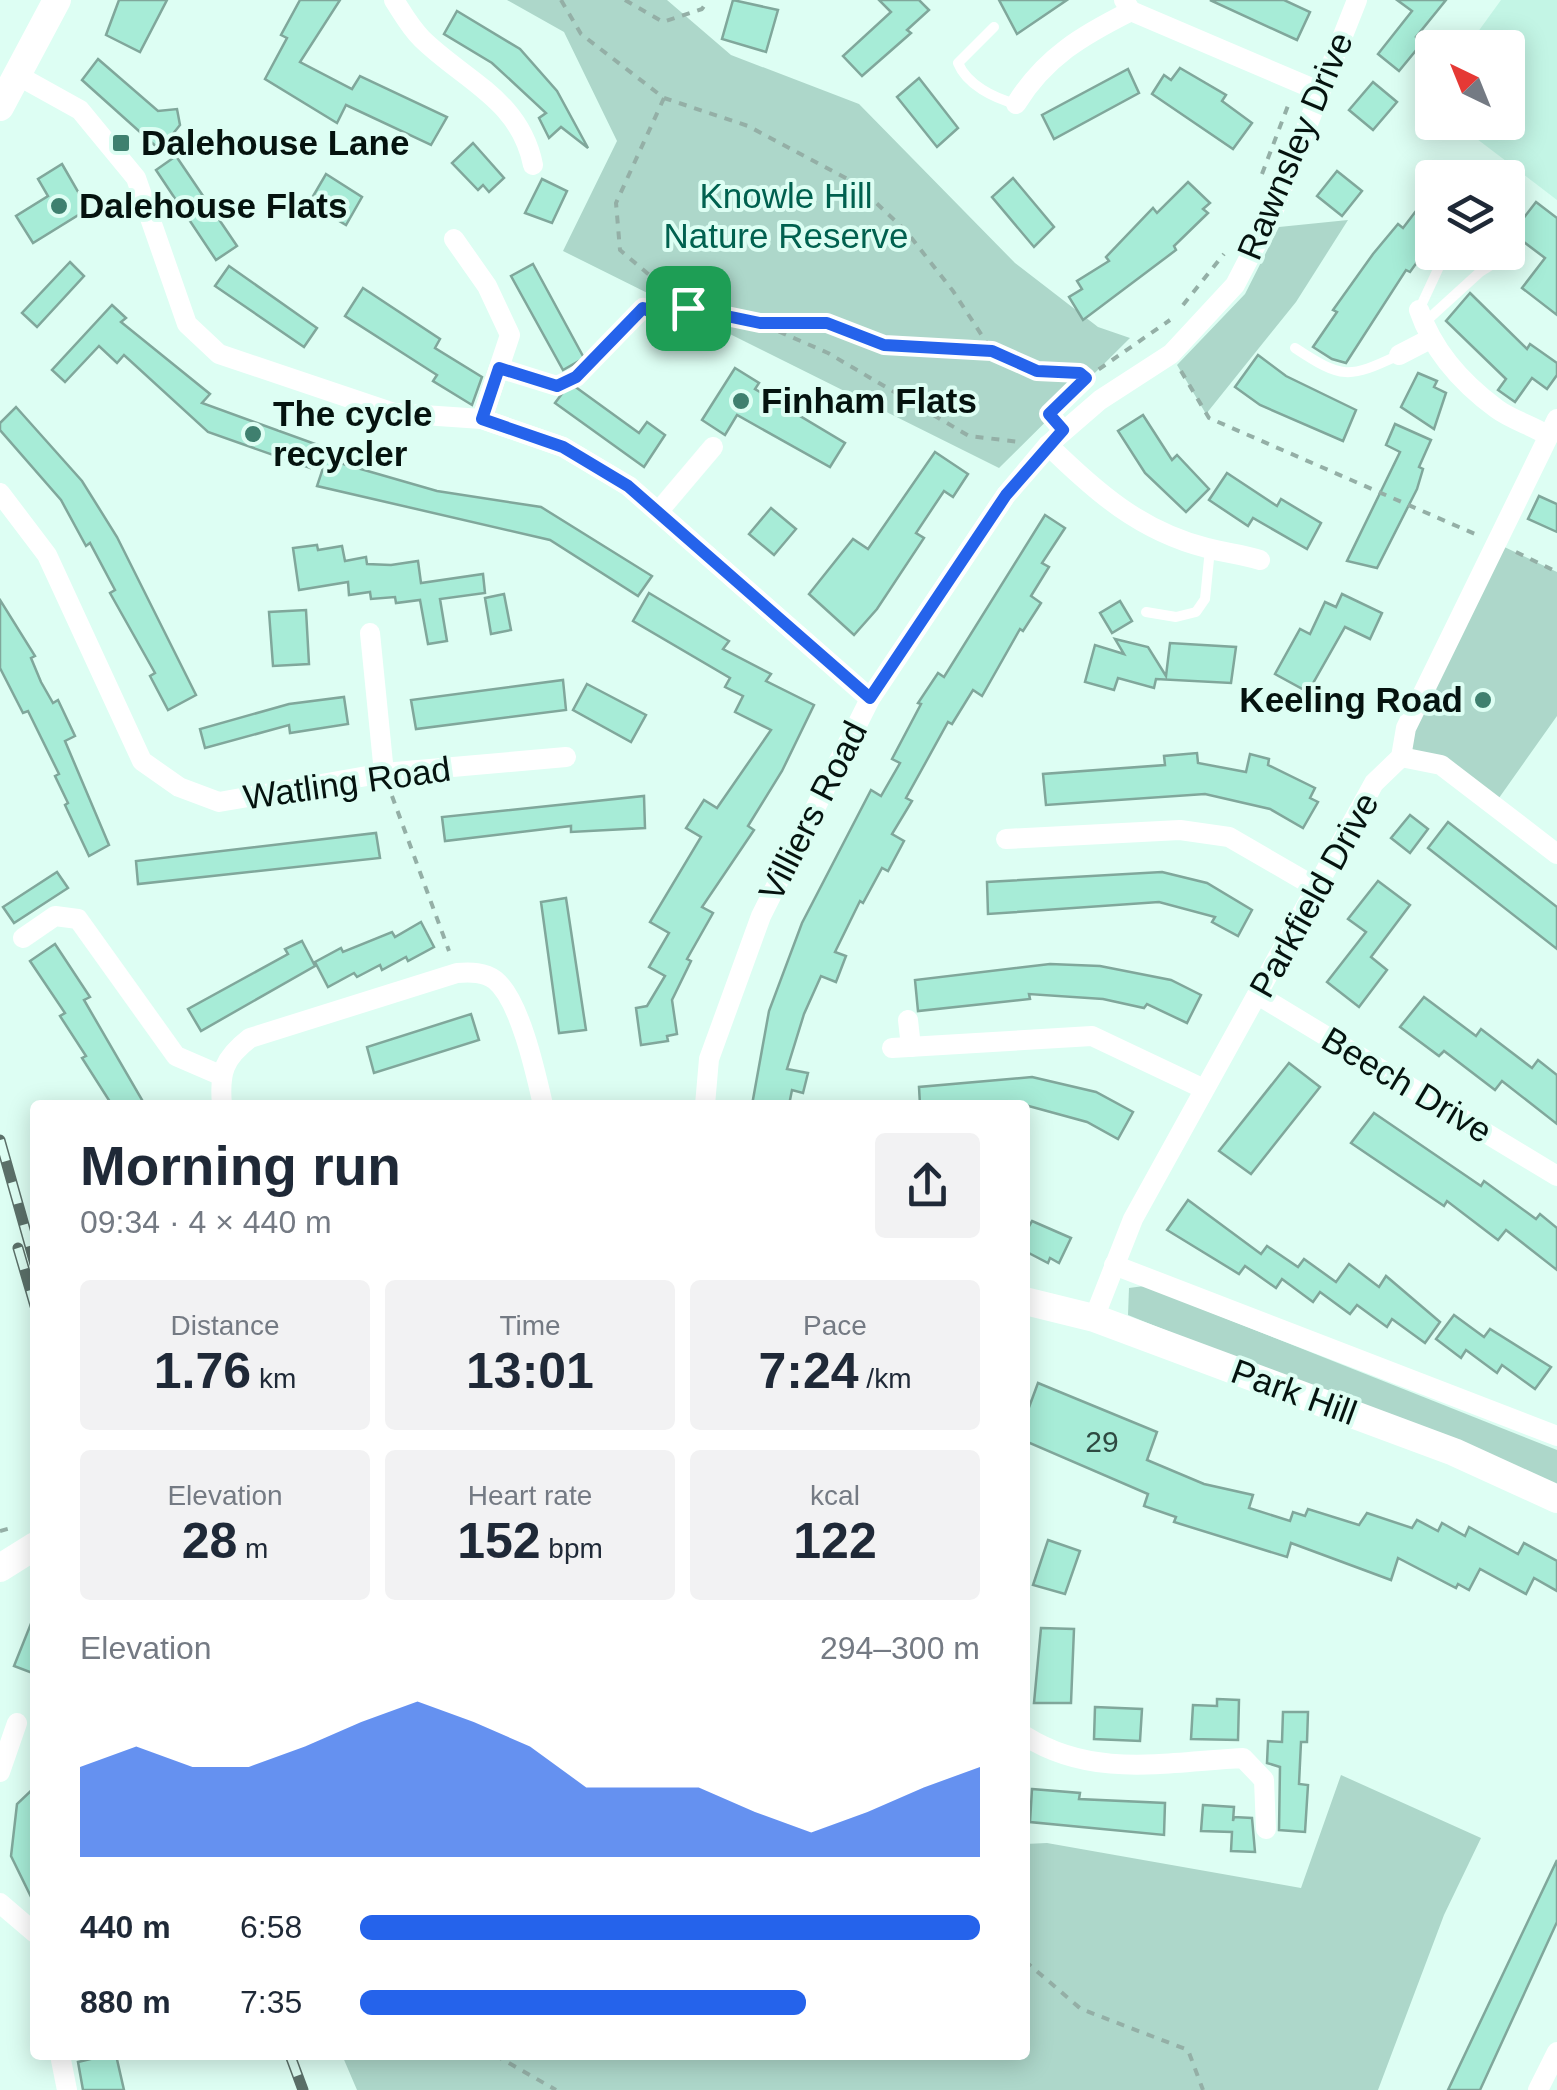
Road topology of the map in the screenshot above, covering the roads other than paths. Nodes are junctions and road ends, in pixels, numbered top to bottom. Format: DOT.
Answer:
graph roads {
  1 [pos="57,0"];
  2 [pos="1358,0"];
  3 [pos="397,1"];
  4 [pos="1127,6"];
  5 [pos="994,27"];
  6 [pos="17,75"];
  7 [pos="1321,92"];
  8 [pos="1016,104"];
  9 [pos="0,108"];
  10 [pos="533,165"];
  11 [pos="454,240"];
  12 [pos="1440,270"];
  13 [pos="1483,270"];
  14 [pos="1424,324"];
  15 [pos="1295,348"];
  16 [pos="1399,354"];
  17 [pos="482,419"];
  18 [pos="1552,427"];
  19 [pos="1055,437"];
  20 [pos="712,446"];
  21 [pos="0,493"];
  22 [pos="658,512"];
  23 [pos="1210,550"];
  24 [pos="1260,560"];
  25 [pos="1146,612"];
  26 [pos="370,633"];
  27 [pos="870,698"];
  28 [pos="1401,757"];
  29 [pos="566,758"];
  30 [pos="384,773"];
  31 [pos="1028,814"];
  32 [pos="1030,838"];
  33 [pos="1006,839"];
  34 [pos="1557,854"];
  35 [pos="1317,888"];
  36 [pos="23,938"];
  37 [pos="1258,995"];
  38 [pos="908,1020"];
  39 [pos="220,1075"];
  40 [pos="1204,1089"];
  41 [pos="220,1100"];
  42 [pos="542,1100"];
  43 [pos="705,1100"];
  44 [pos="1557,1176"];
  45 [pos="1114,1264"];
  46 [pos="1030,1302"];
  47 [pos="1094,1318"];
  48 [pos="1557,1436"];
  49 [pos="1557,1500"];
  50 [pos="30,1549"];
  51 [pos="0,1568"];
  52 [pos="17,1723"];
  53 [pos="1030,1739"];
  54 [pos="0,1772"];
  55 [pos="1266,1829"];
  56 [pos="0,1904"];
  57 [pos="30,1929"];
  58 [pos="1557,2052"];
  59 [pos="61,2060"];
  60 [pos="67,2090"];
  61 [pos="1538,2090"];
  1 -- 6 [label="street"];
  2 -- 7 [label="street, Rawnsley Drive"];
  3 -- 10 [label="street"];
  4 -- 7 [label="street"];
  4 -- 8 [label="street"];
  5 -- 8 [label="lane"];
  6 -- 9 [label="street"];
  6 -- 17 [label="street"];
  7 -- 19 [label="street, Rawnsley Drive"];
  11 -- 17 [label="street"];
  12 -- 14 [label="lane"];
  13 -- 14 [label="lane"];
  14 -- 16 [label="street"];
  14 -- 18 [label="street"];
  15 -- 16 [label="lane"];
  17 -- 22 [label="street"];
  18 -- 28 [label="street, Parkfield Drive"];
  19 -- 23 [label="street"];
  19 -- 27 [label="street, Villiers Road"];
  20 -- 22 [label="street"];
  21 -- 30 [label="street, Watling Road"];
  22 -- 27 [label="street"];
  23 -- 24 [label="street"];
  23 -- 25 [label="lane"];
  26 -- 30 [label="street"];
  27 -- 43 [label="street, Villiers Road"];
  28 -- 34 [label="street"];
  28 -- 35 [label="street, Parkfield Drive"];
  29 -- 30 [label="street, Watling Road"];
  31 -- 32 [label="street"];
  32 -- 33 [label="street"];
  32 -- 35 [label="street"];
  35 -- 37 [label="street, Parkfield Drive"];
  36 -- 39 [label="street"];
  37 -- 40 [label="street, Parkfield Drive"];
  37 -- 44 [label="street, Beech Drive"];
  38 -- 40 [label="street"];
  39 -- 41 [label="street"];
  39 -- 42 [label="street"];
  40 -- 45 [label="street, Parkfield Drive"];
  45 -- 47 [label="street, Parkfield Drive"];
  45 -- 48 [label="street, Park Hill"];
  46 -- 47 [label="street, Park Hill"];
  47 -- 49 [label="street, Park Hill"];
  50 -- 51 [label="street"];
  52 -- 54 [label="street"];
  53 -- 55 [label="street"];
  56 -- 57 [label="street"];
  58 -- 61 [label="street"];
  59 -- 60 [label="street"];
}
